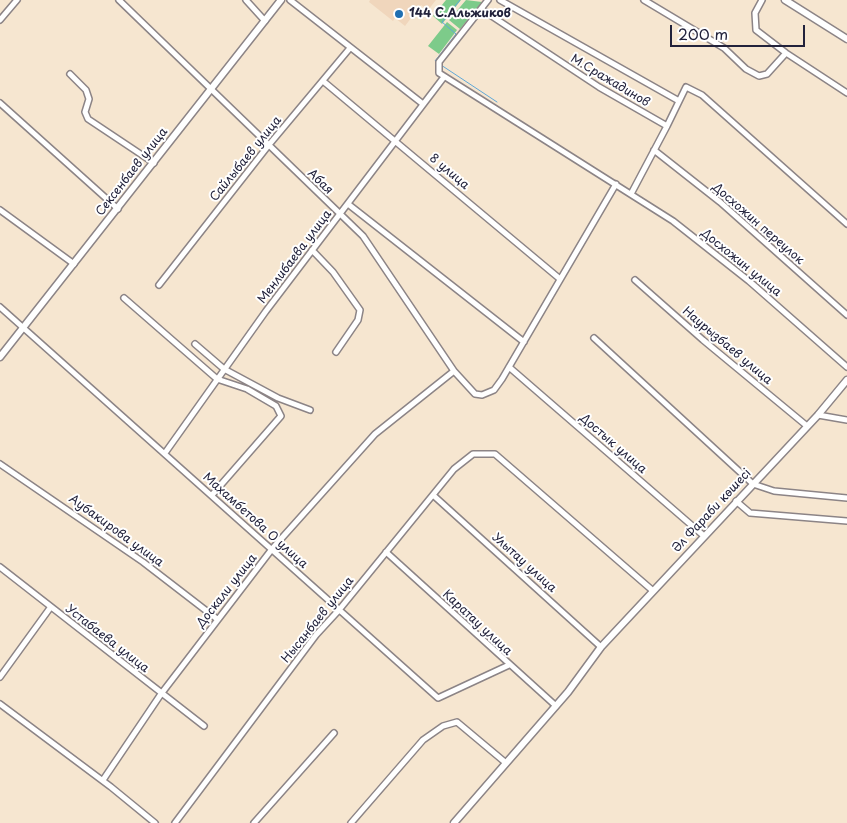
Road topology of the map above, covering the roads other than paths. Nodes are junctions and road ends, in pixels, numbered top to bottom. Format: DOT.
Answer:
graph roads {
  1 [pos="17,0"];
  2 [pos="119,0"];
  3 [pos="246,0"];
  4 [pos="280,0"];
  5 [pos="290,0"];
  6 [pos="488,0"];
  7 [pos="500,0"];
  8 [pos="644,0"];
  9 [pos="762,0"];
  10 [pos="785,0"];
  11 [pos="481,9"];
  12 [pos="0,20"];
  13 [pos="265,20"];
  14 [pos="847,39"];
  15 [pos="350,48"];
  16 [pos="786,54"];
  17 [pos="70,74"];
  18 [pos="444,77"];
  19 [pos="323,81"];
  20 [pos="212,89"];
  21 [pos="847,93"];
  22 [pos="679,101"];
  23 [pos="0,103"];
  24 [pos="424,104"];
  25 [pos="667,126"];
  26 [pos="396,140"];
  27 [pos="268,146"];
  28 [pos="654,150"];
  29 [pos="154,163"];
  30 [pos="616,184"];
  31 [pos="631,194"];
  32 [pos="348,204"];
  33 [pos="118,209"];
  34 [pos="0,210"];
  35 [pos="339,215"];
  36 [pos="847,224"];
  37 [pos="312,250"];
  38 [pos="74,264"];
  39 [pos="560,279"];
  40 [pos="635,280"];
  41 [pos="159,285"];
  42 [pos="124,298"];
  43 [pos="0,307"];
  44 [pos="847,315"];
  45 [pos="23,328"];
  46 [pos="594,338"];
  47 [pos="524,342"];
  48 [pos="195,344"];
  49 [pos="336,352"];
  50 [pos="0,357"];
  51 [pos="509,367"];
  52 [pos="847,367"];
  53 [pos="224,370"];
  54 [pos="454,371"];
  55 [pos="217,379"];
  56 [pos="847,380"];
  57 [pos="310,410"];
  58 [pos="818,415"];
  59 [pos="847,420"];
  60 [pos="807,426"];
  61 [pos="165,453"];
  62 [pos="0,464"];
  63 [pos="753,484"];
  64 [pos="433,494"];
  65 [pos="212,495"];
  66 [pos="847,498"];
  67 [pos="736,501"];
  68 [pos="847,521"];
  69 [pos="704,536"];
  70 [pos="272,549"];
  71 [pos="386,552"];
  72 [pos="0,567"];
  73 [pos="652,590"];
  74 [pos="50,608"];
  75 [pos="339,610"];
  76 [pos="218,619"];
  77 [pos="601,647"];
  78 [pos="509,665"];
  79 [pos="0,677"];
  80 [pos="161,694"];
  81 [pos="0,704"];
  82 [pos="556,706"];
  83 [pos="204,726"];
  84 [pos="334,733"];
  85 [pos="506,763"];
  86 [pos="103,780"];
  87 [pos="152,822"];
  88 [pos="175,823"];
  89 [pos="254,823"];
  90 [pos="351,823"];
  91 [pos="454,823"];
  1 -- 12 [label="street"];
  2 -- 20 [label="street, Абая"];
  3 -- 13 [label="street"];
  4 -- 13 [label="street, Сексенбаев улица"];
  5 -- 15 [label="street"];
  6 -- 11 [label="street"];
  7 -- 22 [label="street"];
  8 -- 16 [label="street"];
  9 -- 16 [label="street"];
  10 -- 14 [label="street"];
  11 -- 18 [label="street"];
  11 -- 25 [label="street, М.Сражадинов"];
  13 -- 20 [label="street, Сексенбаев улица"];
  15 -- 19 [label="street, Сайлыбаев улица"];
  15 -- 24 [label="street"];
  16 -- 21 [label="street"];
  17 -- 29 [label="street"];
  18 -- 24 [label="street, Менлибаева улица"];
  18 -- 30 [label="street, Досхожин улица"];
  19 -- 26 [label="street, 8 улица"];
  19 -- 27 [label="street, Сайлыбаев улица"];
  20 -- 27 [label="street, Абая"];
  20 -- 29 [label="street, Сексенбаев улица"];
  22 -- 25 [label="street"];
  22 -- 36 [label="street"];
  23 -- 33 [label="street"];
  24 -- 26 [label="street, Менлибаева улица"];
  25 -- 28 [label="street"];
  26 -- 32 [label="street, Менлибаева улица"];
  26 -- 39 [label="street, 8 улица"];
  27 -- 35 [label="street, Абая"];
  27 -- 41 [label="street, Сайлыбаев улица"];
  28 -- 31 [label="street"];
  28 -- 44 [label="street, Досхожин переулок"];
  29 -- 33 [label="street, Сексенбаев улица"];
  30 -- 31 [label="street, Досхожин улица"];
  30 -- 39 [label="street"];
  31 -- 52 [label="street, Досхожин улица"];
  32 -- 35 [label="street, Менлибаева улица"];
  32 -- 47 [label="street"];
  33 -- 38 [label="street, Сексенбаев улица"];
  34 -- 38 [label="street"];
  35 -- 37 [label="street, Менлибаева улица"];
  35 -- 54 [label="street, Абая"];
  37 -- 49 [label="street"];
  37 -- 53 [label="street, Менлибаева улица"];
  38 -- 45 [label="street, Сексенбаев улица"];
  39 -- 47 [label="street"];
  40 -- 60 [label="street, Наурызбаев улица"];
  42 -- 55 [label="street"];
  43 -- 45 [label="street, Махамбетова О улица"];
  45 -- 50 [label="street, Сексенбаев улица"];
  45 -- 61 [label="street, Махамбетова О улица"];
  46 -- 63 [label="street"];
  47 -- 51 [label="street"];
  48 -- 53 [label="street"];
  51 -- 54 [label="street, Абая"];
  51 -- 69 [label="street, Достык улица"];
  53 -- 55 [label="street, Менлибаева улица"];
  53 -- 57 [label="street"];
  54 -- 70 [label="street, Доскали улица"];
  55 -- 61 [label="street, Менлибаева улица"];
  55 -- 65 [label="street"];
  56 -- 58 [label="street, Әл Фараби көшесі"];
  58 -- 59 [label="street"];
  58 -- 60 [label="street, Әл Фараби көшесі"];
  60 -- 63 [label="street, Әл Фараби көшесі"];
  61 -- 65 [label="street, Махамбетова О улица"];
  62 -- 76 [label="street, Аубакирова улица"];
  63 -- 66 [label="street"];
  63 -- 67 [label="street, Әл Фараби көшесі"];
  64 -- 71 [label="street, Нысанбаев улица"];
  64 -- 73 [label="street, Нысанбаев улица"];
  64 -- 77 [label="street, Улытау улица"];
  65 -- 70 [label="street, Махамбетова О улица"];
  67 -- 68 [label="street"];
  67 -- 69 [label="street, Әл Фараби көшесі"];
  69 -- 73 [label="street, Әл Фараби көшесі"];
  70 -- 75 [label="street, Махамбетова О улица"];
  70 -- 76 [label="street, Доскали улица"];
  71 -- 75 [label="street, Нысанбаев улица"];
  71 -- 78 [label="street, Каратау улица"];
  72 -- 74 [label="street, Устабаева улица"];
  73 -- 77 [label="street, Әл Фараби көшесі"];
  74 -- 79 [label="street"];
  74 -- 80 [label="street, Устабаева улица"];
  75 -- 78 [label="street, Махамбетова О улица"];
  75 -- 88 [label="street, Нысанбаев улица"];
  76 -- 80 [label="street, Доскали улица"];
  77 -- 82 [label="street, Әл Фараби көшесі"];
  78 -- 82 [label="street, Каратау улица"];
  80 -- 83 [label="street, Устабаева улица"];
  80 -- 86 [label="street, Доскали улица"];
  81 -- 86 [label="street"];
  82 -- 85 [label="street"];
  84 -- 89 [label="street"];
  85 -- 90 [label="street"];
  85 -- 91 [label="street"];
  86 -- 87 [label="street"];
}
